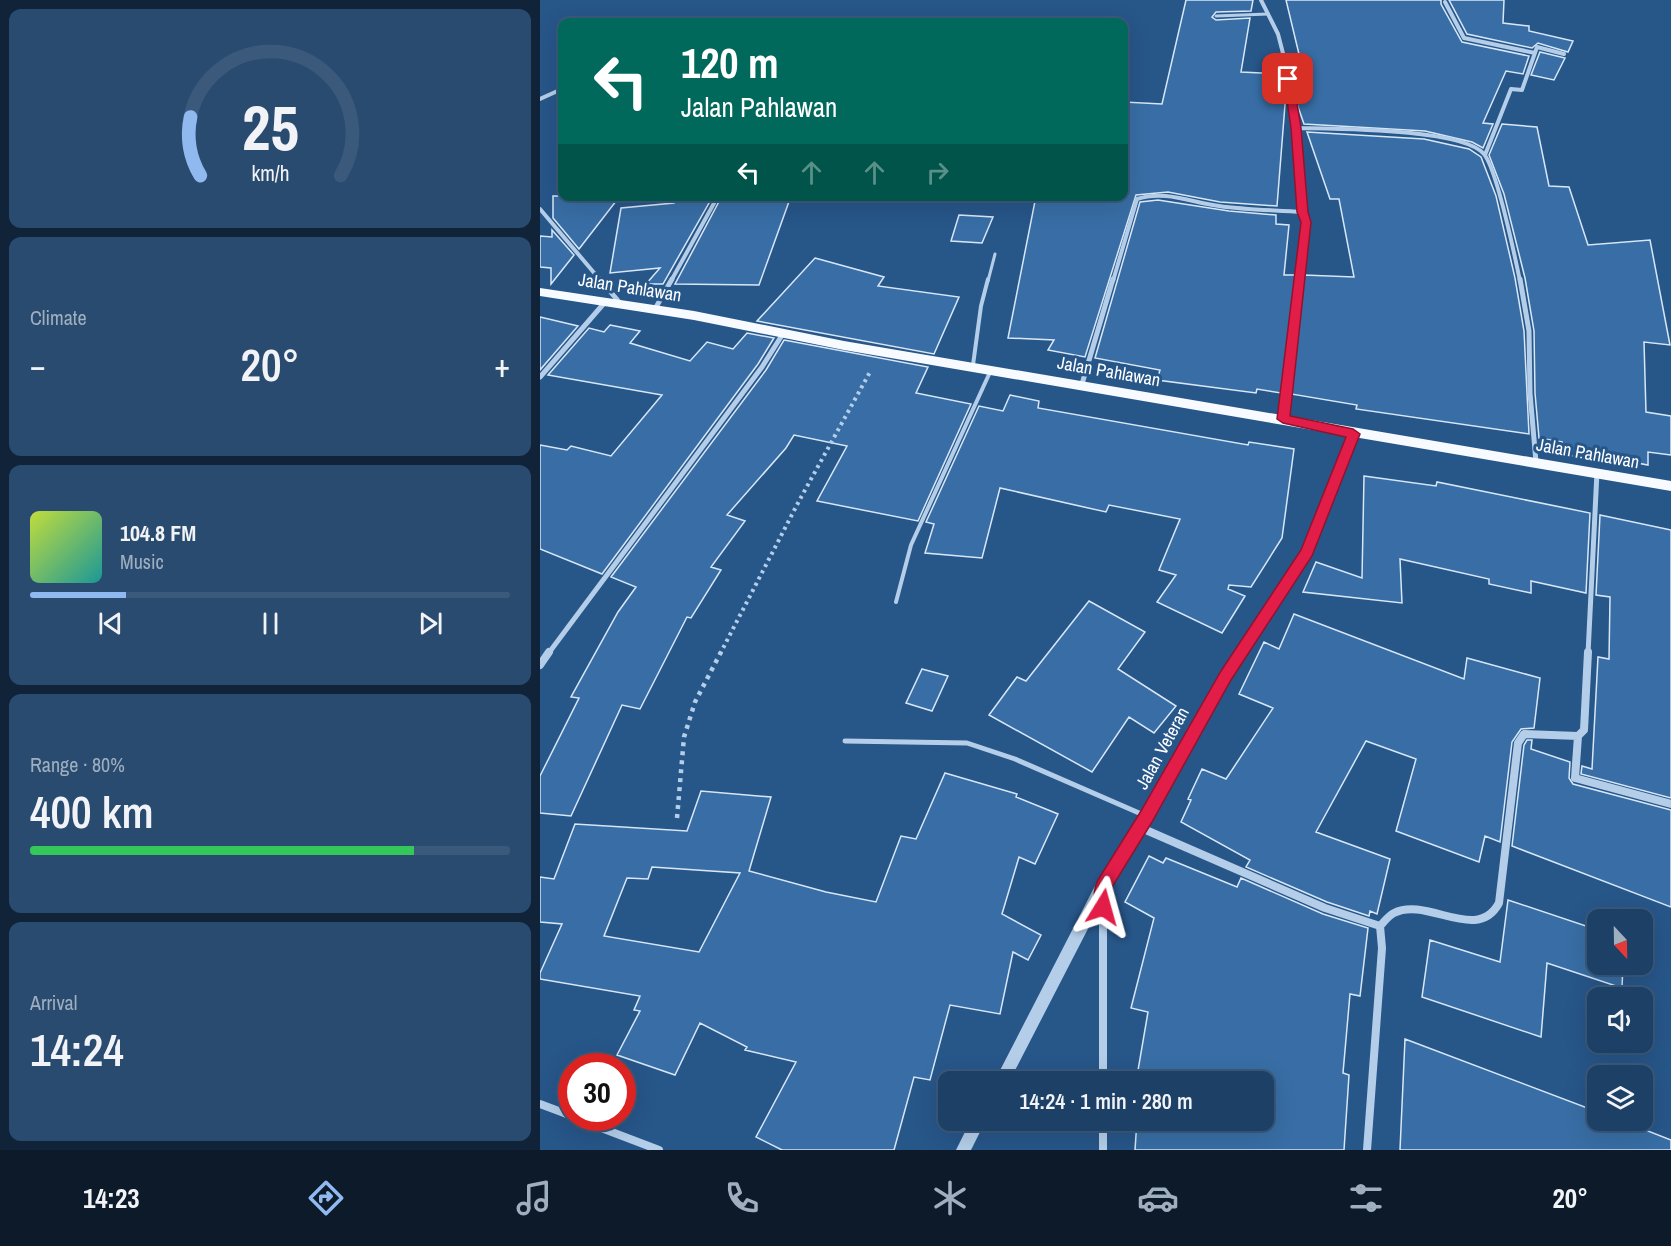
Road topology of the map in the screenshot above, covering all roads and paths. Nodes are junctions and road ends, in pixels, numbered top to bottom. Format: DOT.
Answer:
graph roads {
  1 [pos="1261,0"];
  2 [pos="1445,2"];
  3 [pos="1268,14"];
  4 [pos="1216,16"];
  5 [pos="1535,53"];
  6 [pos="1564,54"];
  7 [pos="558,91"];
  8 [pos="540,99"];
  9 [pos="1296,128"];
  10 [pos="1485,155"];
  11 [pos="715,201"];
  12 [pos="540,209"];
  13 [pos="1302,212"];
  14 [pos="995,255"];
  15 [pos="540,292"];
  16 [pos="613,302"];
  17 [pos="655,309"];
  18 [pos="784,332"];
  19 [pos="885,352"];
  20 [pos="973,365"];
  21 [pos="991,369"];
  22 [pos="540,377"];
  23 [pos="1082,384"];
  24 [pos="1283,419"];
  25 [pos="1353,434"];
  26 [pos="1536,462"];
  27 [pos="1597,471"];
  28 [pos="1671,486"];
  29 [pos="896,602"];
  30 [pos="540,665"];
  31 [pos="1578,736"];
  32 [pos="845,741"];
  33 [pos="1671,804"];
  34 [pos="677,818"];
  35 [pos="1143,822"];
  36 [pos="1103,885"];
  37 [pos="1380,926"];
  38 [pos="1006,1071"];
  39 [pos="1103,1071"];
  40 [pos="540,1104"];
  41 [pos="558,1111"];
  42 [pos="609,1131"];
  43 [pos="973,1131"];
  44 [pos="1103,1131"];
  45 [pos="659,1150"];
  46 [pos="963,1150"];
  47 [pos="1103,1150"];
  48 [pos="1367,1150"];
  1 -- 3 [label="street"];
  2 -- 5 [label="street"];
  3 -- 4 [label="lane"];
  3 -- 9 [label="street"];
  5 -- 6 [label="street"];
  5 -- 10 [label="street"];
  7 -- 8 [label="street"];
  9 -- 10 [label="street"];
  9 -- 13 [label="street"];
  10 -- 26 [label="street"];
  11 -- 17 [label="street"];
  12 -- 16 [label="street"];
  13 -- 23 [label="street"];
  13 -- 24 [label="street"];
  14 -- 20 [label="lane"];
  15 -- 16 [label="main road, Jalan Pahlawan"];
  16 -- 17 [label="main road, Jalan Pahlawan"];
  16 -- 22 [label="street"];
  17 -- 18 [label="main road, Jalan Pahlawan"];
  18 -- 19 [label="main road, Jalan Pahlawan"];
  18 -- 30 [label="street"];
  19 -- 20 [label="main road, Jalan Pahlawan"];
  19 -- 34 [label="path"];
  20 -- 21 [label="main road, Jalan Pahlawan"];
  21 -- 23 [label="main road, Jalan Pahlawan"];
  21 -- 29 [label="lane"];
  23 -- 24 [label="main road, Jalan Pahlawan"];
  24 -- 25 [label="main road, Jalan Pahlawan"];
  25 -- 26 [label="main road, Jalan Pahlawan"];
  25 -- 35 [label="street, Jalan Veteran"];
  26 -- 27 [label="main road, Jalan Pahlawan"];
  27 -- 28 [label="main road, Jalan Pahlawan"];
  27 -- 31 [label="street"];
  31 -- 33 [label="street"];
  31 -- 37 [label="street"];
  32 -- 35 [label="lane"];
  35 -- 36 [label="street, Jalan Veteran"];
  35 -- 37 [label="street"];
  36 -- 38 [label="street, Jalan Veteran"];
  36 -- 39 [label="street"];
  37 -- 48 [label="street"];
  40 -- 41 [label="street"];
  42 -- 45 [label="street"];
  43 -- 46 [label="street"];
  44 -- 47 [label="street"];
}
